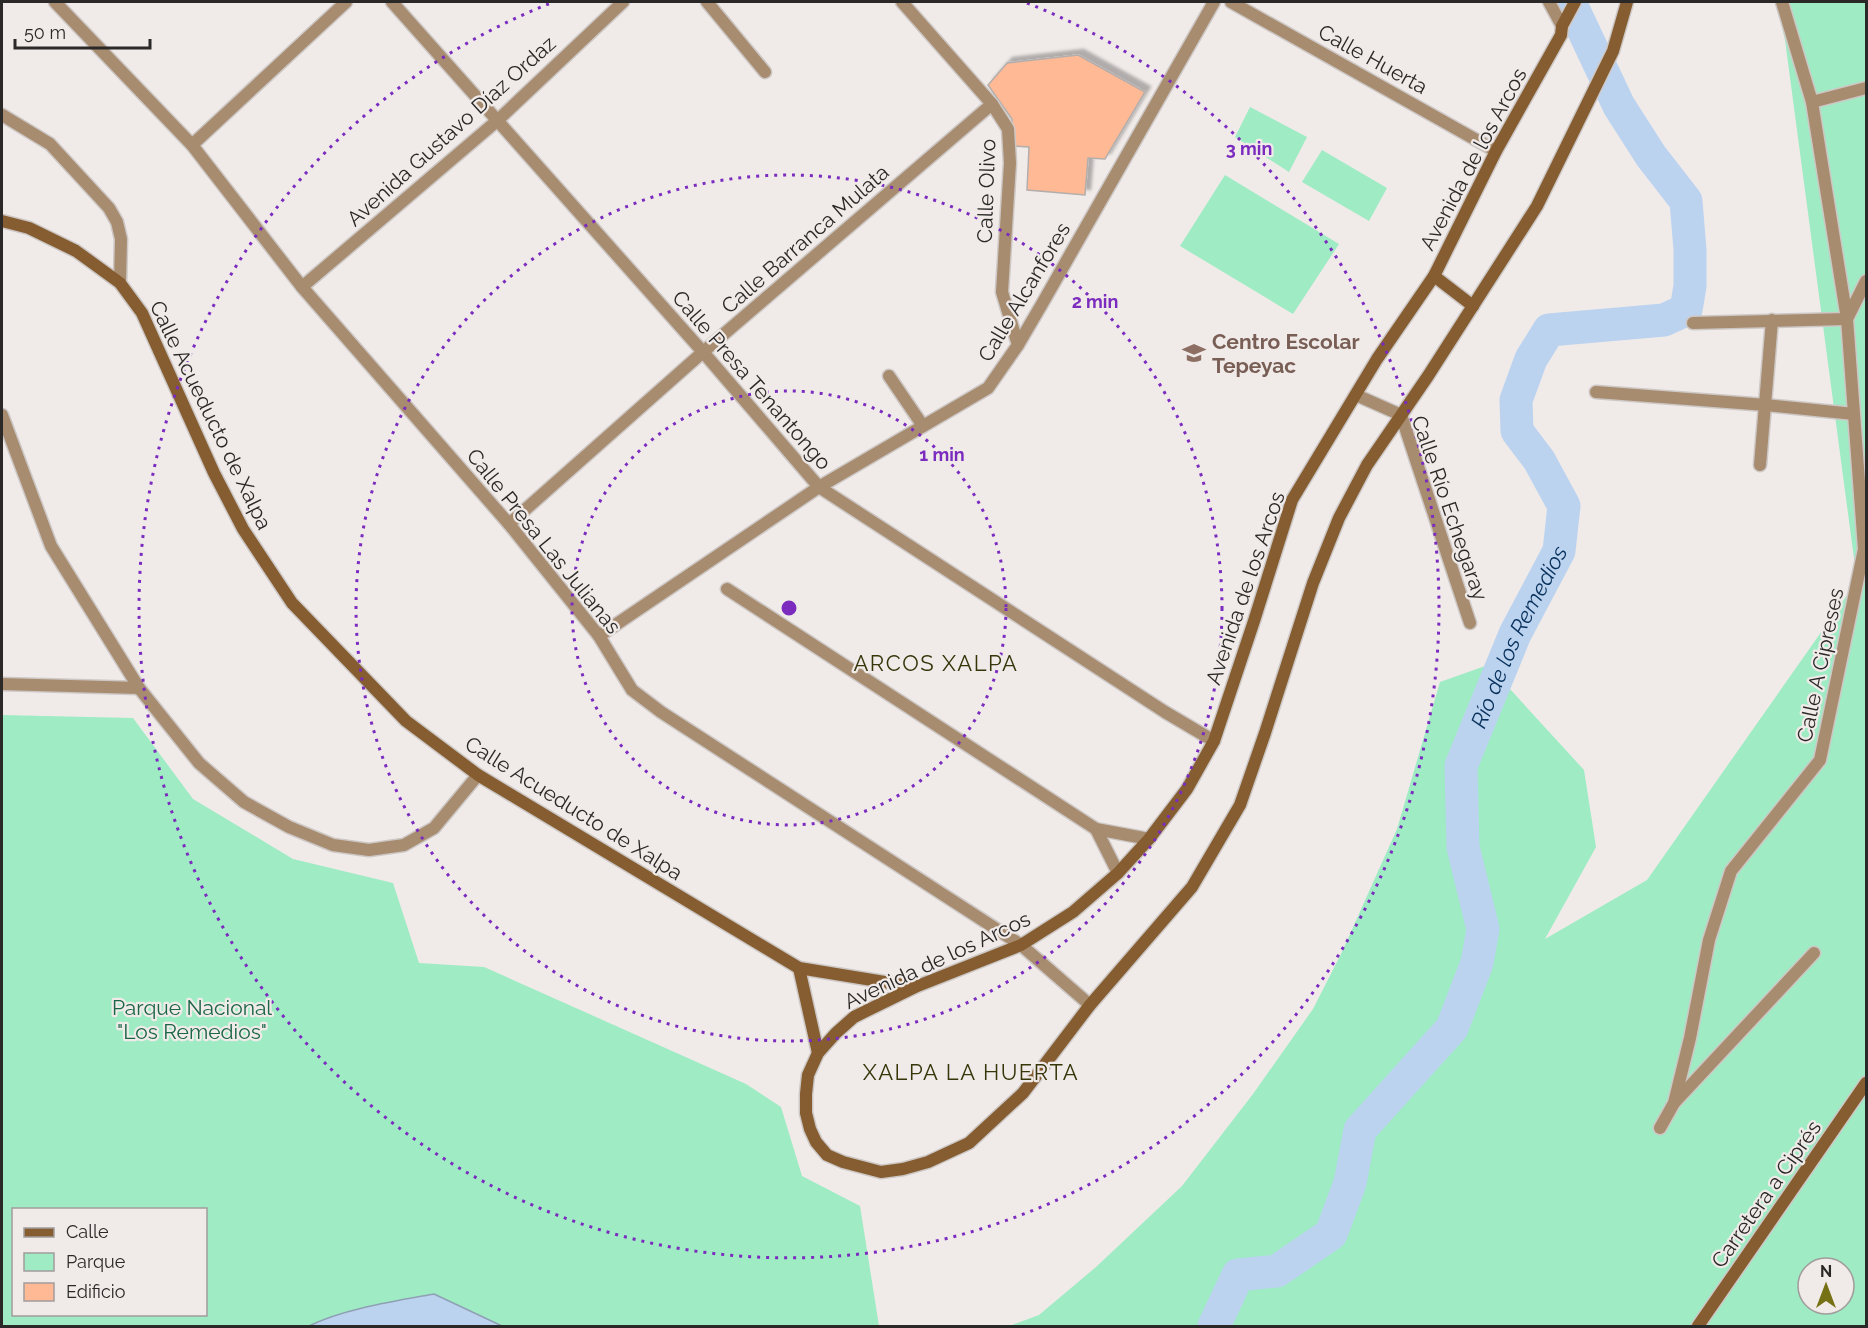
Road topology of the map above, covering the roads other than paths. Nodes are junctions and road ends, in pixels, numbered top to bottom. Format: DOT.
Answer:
graph roads {
  1 [pos="55,2"];
  2 [pos="346,2"];
  3 [pos="392,2"];
  4 [pos="623,2"];
  5 [pos="708,2"];
  6 [pos="902,2"];
  7 [pos="1214,2"];
  8 [pos="1231,2"];
  9 [pos="1549,2"];
  10 [pos="1575,2"];
  11 [pos="1627,2"];
  12 [pos="1782,2"];
  13 [pos="1565,21"];
  14 [pos="765,72"];
  15 [pos="1866,88"];
  16 [pos="1812,102"];
  17 [pos="992,104"];
  18 [pos="2,115"];
  19 [pos="498,120"];
  20 [pos="192,145"];
  21 [pos="1496,151"];
  22 [pos="2,221"];
  23 [pos="1434,276"];
  24 [pos="1866,281"];
  25 [pos="120,283"];
  26 [pos="302,287"];
  27 [pos="1473,306"];
  28 [pos="1847,319"];
  29 [pos="1772,320"];
  30 [pos="1693,323"];
  31 [pos="1018,345"];
  32 [pos="703,352"];
  33 [pos="889,376"];
  34 [pos="1596,392"];
  35 [pos="1356,395"];
  36 [pos="1766,405"];
  37 [pos="1854,414"];
  38 [pos="2,415"];
  39 [pos="1401,415"];
  40 [pos="923,426"];
  41 [pos="1760,465"];
  42 [pos="819,487"];
  43 [pos="509,524"];
  44 [pos="727,589"];
  45 [pos="1470,623"];
  46 [pos="599,636"];
  47 [pos="2,684"];
  48 [pos="139,688"];
  49 [pos="1214,741"];
  50 [pos="478,775"];
  51 [pos="1096,829"];
  52 [pos="1149,839"];
  53 [pos="1118,873"];
  54 [pos="1021,945"];
  55 [pos="1814,953"];
  56 [pos="799,968"];
  57 [pos="915,987"];
  58 [pos="1090,1005"];
  59 [pos="818,1053"];
  60 [pos="1866,1083"];
  61 [pos="1674,1103"];
  62 [pos="1660,1128"];
  63 [pos="1698,1326"];
  1 -- 20 [label="street, Calle Presa Las Julianas"];
  2 -- 20 [label="street"];
  3 -- 19 [label="street, Calle Presa Tenantongo"];
  4 -- 19 [label="street, Avenida Gustavo Díaz Ordaz"];
  5 -- 14 [label="street"];
  6 -- 17 [label="street, Calle Olivo"];
  7 -- 31 [label="street, Calle Alcanfores"];
  8 -- 21 [label="street, Calle Huerta"];
  9 -- 13 [label="street"];
  10 -- 13 [label="main road"];
  11 -- 27 [label="main road, Avenida de los Arcos"];
  12 -- 16 [label="street, Calle A Cipreses"];
  13 -- 21 [label="main road, Avenida de los Arcos"];
  15 -- 16 [label="street"];
  16 -- 28 [label="street, Calle A Cipreses"];
  17 -- 31 [label="street, Calle Olivo"];
  17 -- 32 [label="street, Calle Barranca Mulata"];
  18 -- 25 [label="street"];
  19 -- 26 [label="street, Avenida Gustavo Díaz Ordaz"];
  19 -- 32 [label="street, Calle Presa Tenantongo"];
  20 -- 26 [label="street, Calle Presa Las Julianas"];
  21 -- 23 [label="main road, Avenida de los Arcos"];
  22 -- 25 [label="main road, Calle Acueducto de Xalpa"];
  23 -- 27 [label="main road"];
  23 -- 35 [label="main road, Avenida de los Arcos"];
  24 -- 28 [label="street"];
  25 -- 50 [label="main road, Calle Acueducto de Xalpa"];
  26 -- 43 [label="street, Calle Presa Las Julianas"];
  27 -- 39 [label="main road, Avenida de los Arcos"];
  28 -- 29 [label="street"];
  28 -- 37 [label="street, Calle A Cipreses"];
  29 -- 30 [label="street"];
  29 -- 36 [label="street"];
  31 -- 40 [label="street, Calle Alcanfores"];
  32 -- 42 [label="street, Calle Presa Tenantongo"];
  32 -- 43 [label="street, Calle Barranca Mulata"];
  33 -- 40 [label="street"];
  34 -- 36 [label="street"];
  35 -- 39 [label="street, Calle Río Echegaray"];
  35 -- 49 [label="main road, Avenida de los Arcos"];
  36 -- 37 [label="street"];
  36 -- 41 [label="street"];
  37 -- 61 [label="street, Calle A Cipreses"];
  38 -- 48 [label="street"];
  39 -- 45 [label="street, Calle Río Echegaray"];
  39 -- 58 [label="main road, Avenida de los Arcos"];
  40 -- 42 [label="street, Calle Alcanfores"];
  42 -- 46 [label="street, Calle Alcanfores"];
  42 -- 49 [label="street, Calle Presa Tenantongo"];
  43 -- 46 [label="street, Calle Presa Las Julianas"];
  44 -- 51 [label="street"];
  46 -- 54 [label="street, Calle Presa Las Julianas"];
  47 -- 48 [label="street"];
  48 -- 50 [label="street"];
  49 -- 52 [label="main road, Avenida de los Arcos"];
  50 -- 56 [label="main road, Calle Acueducto de Xalpa"];
  51 -- 52 [label="street"];
  51 -- 53 [label="street"];
  52 -- 53 [label="main road, Avenida de los Arcos"];
  53 -- 54 [label="main road, Avenida de los Arcos"];
  54 -- 57 [label="main road, Avenida de los Arcos"];
  54 -- 58 [label="street, Calle Presa Las Julianas"];
  55 -- 61 [label="street"];
  56 -- 57 [label="main road, Calle Acueducto de Xalpa"];
  56 -- 59 [label="main road"];
  57 -- 59 [label="main road, Avenida de los Arcos"];
  58 -- 59 [label="main road, Avenida de los Arcos"];
  60 -- 63 [label="main road, Carretera a Ciprés"];
  61 -- 62 [label="street, Calle A Cipreses"];
}
